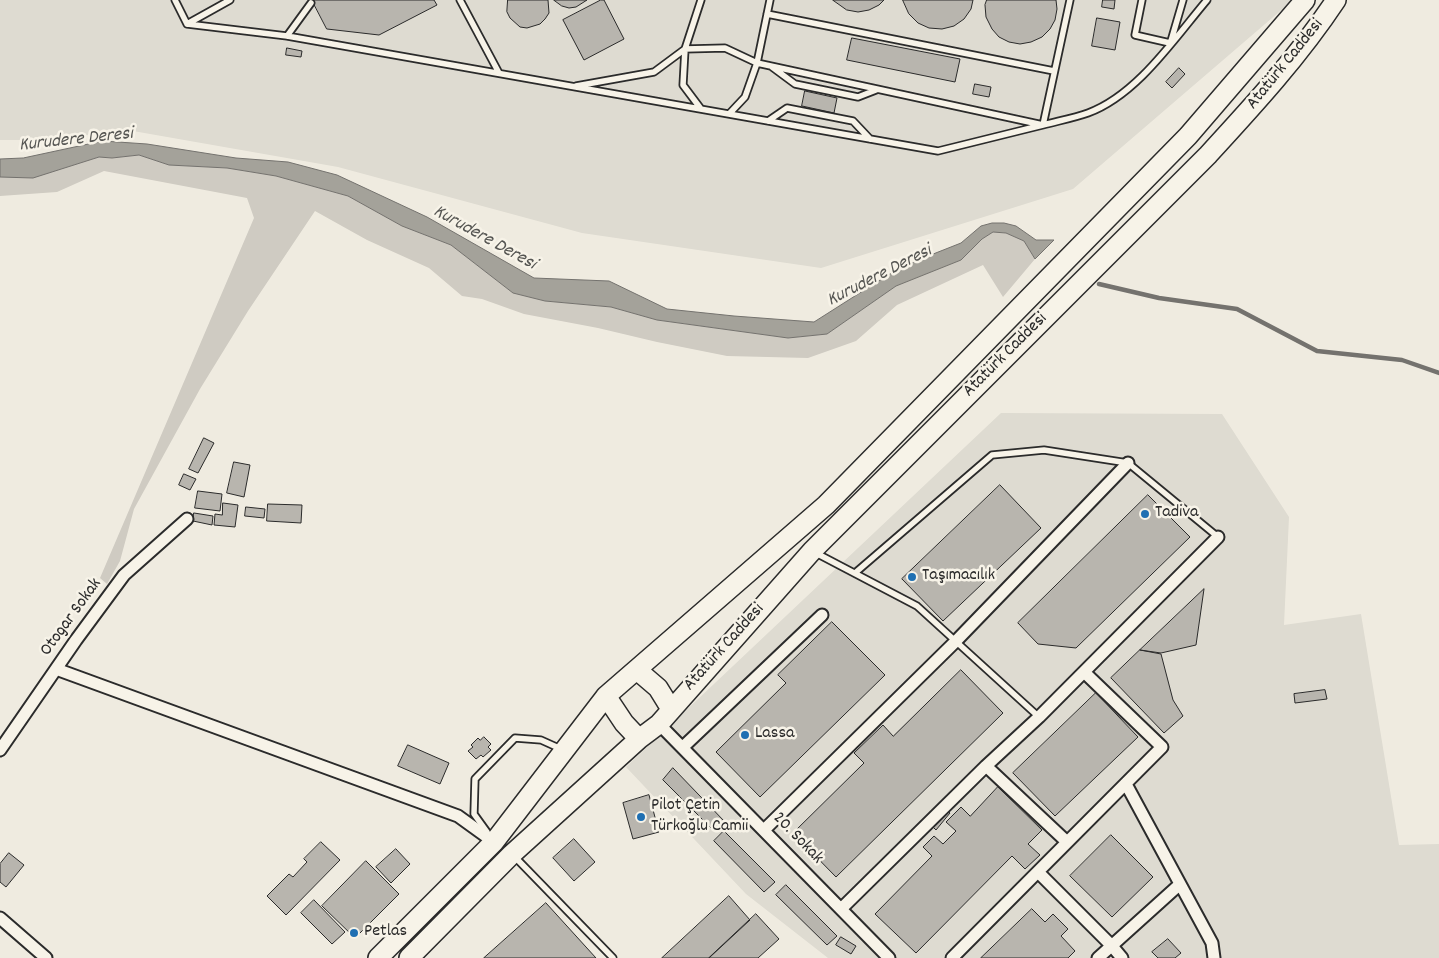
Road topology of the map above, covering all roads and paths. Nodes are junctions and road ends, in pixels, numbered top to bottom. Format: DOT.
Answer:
graph roads {
  1 [pos="175,0"];
  2 [pos="230,0"];
  3 [pos="460,0"];
  4 [pos="701,0"];
  5 [pos="770,0"];
  6 [pos="1070,0"];
  7 [pos="1142,0"];
  8 [pos="1183,0"];
  9 [pos="1207,0"];
  10 [pos="1305,0"];
  11 [pos="1336,0"];
  12 [pos="311,3"];
  13 [pos="767,14"];
  14 [pos="187,24"];
  15 [pos="287,36"];
  16 [pos="1170,43"];
  17 [pos="685,49"];
  18 [pos="757,63"];
  19 [pos="770,66"];
  20 [pos="1054,71"];
  21 [pos="499,74"];
  22 [pos="572,86"];
  23 [pos="878,89"];
  24 [pos="701,109"];
  25 [pos="729,114"];
  26 [pos="768,121"];
  27 [pos="1043,125"];
  28 [pos="870,139"];
  29 [pos="1128,463"];
  30 [pos="187,519"];
  31 [pos="1218,537"];
  32 [pos="812,551"];
  33 [pos="855,573"];
  34 [pos="822,615"];
  35 [pos="956,641"];
  36 [pos="56,669"];
  37 [pos="636,670"];
  38 [pos="1084,672"];
  39 [pos="606,696"];
  40 [pos="671,709"];
  41 [pos="1038,717"];
  42 [pos="659,724"];
  43 [pos="639,739"];
  44 [pos="683,747"];
  45 [pos="0,750"];
  46 [pos="564,751"];
  47 [pos="986,766"];
  48 [pos="1126,784"];
  49 [pos="764,830"];
  50 [pos="494,842"];
  51 [pos="1067,842"];
  52 [pos="512,854"];
  53 [pos="1038,872"];
  54 [pos="1179,885"];
  55 [pos="841,909"];
  56 [pos="0,918"];
  57 [pos="1112,946"];
  58 [pos="46,958"];
  59 [pos="378,958"];
  60 [pos="409,958"];
  61 [pos="613,958"];
  62 [pos="889,958"];
  63 [pos="952,958"];
  64 [pos="1098,958"];
  65 [pos="1122,958"];
  66 [pos="1214,958"];
  1 -- 14 [label="lane"];
  2 -- 14 [label="lane"];
  3 -- 21 [label="lane"];
  4 -- 17 [label="lane"];
  5 -- 13 [label="lane"];
  6 -- 20 [label="lane"];
  7 -- 16 [label="lane"];
  8 -- 16 [label="lane"];
  9 -- 16 [label="lane"];
  10 -- 37 [label="main road, Atatürk Caddesi"];
  11 -- 32 [label="main road, Atatürk Caddesi"];
  12 -- 15 [label="lane"];
  13 -- 18 [label="lane"];
  13 -- 20 [label="lane"];
  14 -- 15 [label="lane"];
  15 -- 21 [label="lane"];
  16 -- 27 [label="lane"];
  17 -- 18 [label="lane"];
  17 -- 22 [label="lane"];
  17 -- 24 [label="lane"];
  18 -- 19 [label="lane"];
  18 -- 25 [label="lane"];
  19 -- 23 [label="lane"];
  19 -- 23 [label="lane"];
  20 -- 27 [label="lane"];
  21 -- 22 [label="lane"];
  22 -- 24 [label="lane"];
  23 -- 27 [label="lane"];
  24 -- 25 [label="lane"];
  25 -- 26 [label="lane"];
  26 -- 28 [label="lane"];
  26 -- 28 [label="lane"];
  27 -- 28 [label="lane"];
  29 -- 31 [label="lane"];
  29 -- 33 [label="lane"];
  29 -- 35 [label="street"];
  30 -- 36 [label="street, Otogar Sokak"];
  31 -- 38 [label="street"];
  32 -- 33 [label="lane"];
  32 -- 40 [label="main road, Atatürk Caddesi"];
  33 -- 35 [label="lane"];
  34 -- 44 [label="street"];
  35 -- 41 [label="lane"];
  35 -- 49 [label="street"];
  36 -- 45 [label="street, Otogar Sokak"];
  36 -- 50 [label="street"];
  37 -- 39 [label="main road, Atatürk Caddesi"];
  37 -- 40 [label="main road"];
  38 -- 41 [label="street"];
  38 -- 48 [label="street"];
  39 -- 43 [label="main road"];
  39 -- 46 [label="main road"];
  40 -- 42 [label="main road, Atatürk Caddesi"];
  41 -- 47 [label="street"];
  42 -- 43 [label="main road, Atatürk Caddesi"];
  42 -- 44 [label="street, 20. Sokak"];
  43 -- 52 [label="main road"];
  44 -- 49 [label="street, 20. Sokak"];
  46 -- 50 [label="main road"];
  46 -- 50 [label="lane"];
  47 -- 51 [label="street"];
  47 -- 55 [label="street"];
  48 -- 51 [label="street"];
  48 -- 54 [label="street"];
  49 -- 55 [label="street, 20. Sokak"];
  50 -- 59 [label="main road"];
  51 -- 53 [label="street"];
  52 -- 60 [label="main road"];
  52 -- 61 [label="lane"];
  53 -- 57 [label="street"];
  53 -- 63 [label="street"];
  54 -- 57 [label="street"];
  54 -- 66 [label="street"];
  55 -- 62 [label="street, 20. Sokak"];
  56 -- 58 [label="street"];
  57 -- 64 [label="street"];
  57 -- 65 [label="street"];
}
